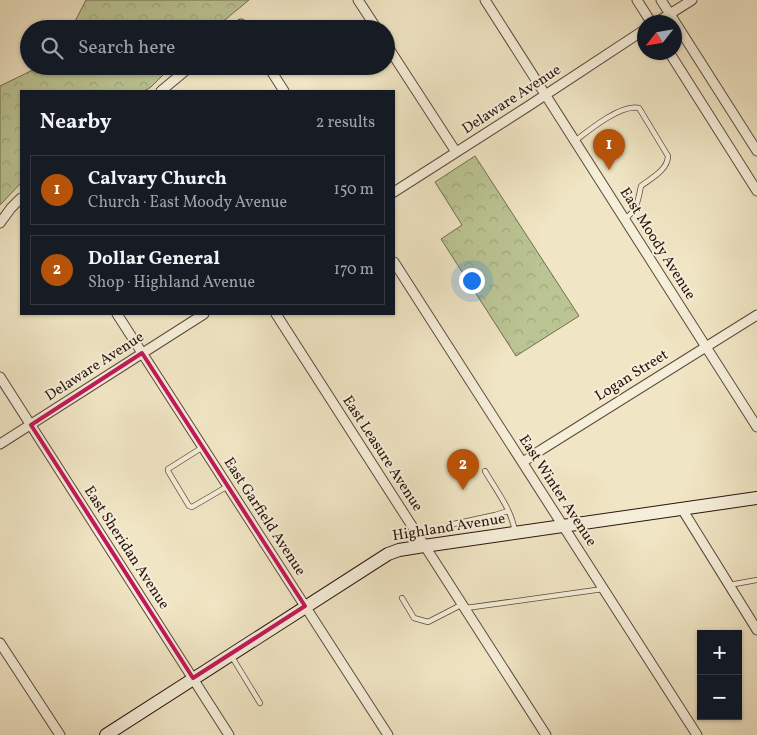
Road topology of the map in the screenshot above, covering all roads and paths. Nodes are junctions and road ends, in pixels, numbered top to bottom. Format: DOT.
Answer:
graph roads {
  1 [pos="358,0"];
  2 [pos="485,0"];
  3 [pos="637,0"];
  4 [pos="661,0"];
  5 [pos="692,0"];
  6 [pos="670,14"];
  7 [pos="647,15"];
  8 [pos="371,20"];
  9 [pos="637,35"];
  10 [pos="395,58"];
  11 [pos="674,60"];
  12 [pos="180,75"];
  13 [pos="274,75"];
  14 [pos="162,90"];
  15 [pos="283,90"];
  16 [pos="545,95"];
  17 [pos="574,141"];
  18 [pos="456,152"];
  19 [pos="757,152"];
  20 [pos="395,191"];
  21 [pos="757,191"];
  22 [pos="20,199"];
  23 [pos="625,219"];
  24 [pos="0,223"];
  25 [pos="395,264"];
  26 [pos="118,315"];
  27 [pos="202,315"];
  28 [pos="277,315"];
  29 [pos="757,315"];
  30 [pos="706,347"];
  31 [pos="142,353"];
  32 [pos="0,376"];
  33 [pos="31,425"];
  34 [pos="757,427"];
  35 [pos="0,444"];
  36 [pos="203,447"];
  37 [pos="523,462"];
  38 [pos="485,471"];
  39 [pos="228,486"];
  40 [pos="757,498"];
  41 [pos="682,509"];
  42 [pos="508,511"];
  43 [pos="449,526"];
  44 [pos="563,526"];
  45 [pos="515,533"];
  46 [pos="424,546"];
  47 [pos="757,580"];
  48 [pos="729,585"];
  49 [pos="603,589"];
  50 [pos="402,598"];
  51 [pos="305,606"];
  52 [pos="462,606"];
  53 [pos="757,630"];
  54 [pos="0,643"];
  55 [pos="230,654"];
  56 [pos="193,678"];
  57 [pos="260,703"];
  58 [pos="60,735"];
  59 [pos="106,735"];
  60 [pos="229,735"];
  61 [pos="388,735"];
  62 [pos="546,735"];
  63 [pos="697,735"];
  1 -- 8 [label="street"];
  2 -- 16 [label="street, East Moody Avenue"];
  3 -- 7 [label="street"];
  4 -- 6 [label="street"];
  5 -- 6 [label="street"];
  6 -- 19 [label="street"];
  9 -- 16 [label="street, Delaware Avenue"];
  10 -- 18 [label="street"];
  11 -- 21 [label="street"];
  12 -- 14 [label="street"];
  13 -- 15 [label="street"];
  16 -- 17 [label="street, East Moody Avenue"];
  16 -- 18 [label="street, Delaware Avenue"];
  17 -- 23 [label="street, East Moody Avenue"];
  17 -- 23 [label="lane"];
  18 -- 20 [label="street, Delaware Avenue"];
  22 -- 24 [label="street"];
  23 -- 30 [label="street, East Moody Avenue"];
  25 -- 37 [label="street, East Winter Avenue"];
  26 -- 31 [label="street, East Garfield Avenue"];
  27 -- 31 [label="street, Delaware Avenue"];
  28 -- 46 [label="street, East Leasure Avenue"];
  29 -- 30 [label="street, Logan Street"];
  30 -- 34 [label="street, East Moody Avenue"];
  30 -- 37 [label="street, Logan Street"];
  31 -- 33 [label="street, Delaware Avenue"];
  31 -- 36 [label="street, East Garfield Avenue"];
  32 -- 33 [label="street, East Sheridan Avenue"];
  33 -- 35 [label="street, Delaware Avenue"];
  33 -- 56 [label="street, East Sheridan Avenue"];
  36 -- 39 [label="street, East Garfield Avenue"];
  36 -- 39 [label="lane"];
  37 -- 44 [label="street, East Winter Avenue"];
  38 -- 42 [label="lane"];
  39 -- 51 [label="street, East Garfield Avenue"];
  40 -- 41 [label="main road, Highland Avenue"];
  41 -- 44 [label="main road, Highland Avenue"];
  41 -- 48 [label="street"];
  42 -- 43 [label="lane"];
  42 -- 45 [label="lane"];
  44 -- 45 [label="main road, Highland Avenue"];
  44 -- 49 [label="street, East Winter Avenue"];
  45 -- 46 [label="main road, Highland Avenue"];
  46 -- 51 [label="main road, Highland Avenue"];
  46 -- 52 [label="street, East Leasure Avenue"];
  47 -- 48 [label="lane"];
  48 -- 53 [label="street"];
  49 -- 52 [label="lane"];
  49 -- 63 [label="street, East Winter Avenue"];
  50 -- 52 [label="lane"];
  51 -- 55 [label="main road, Highland Avenue"];
  51 -- 61 [label="street, East Garfield Avenue"];
  52 -- 62 [label="street, East Leasure Avenue"];
  54 -- 58 [label="street"];
  55 -- 56 [label="main road, Highland Avenue"];
  55 -- 57 [label="lane"];
  56 -- 59 [label="main road, Highland Avenue"];
  56 -- 60 [label="street, East Sheridan Avenue"];
}
